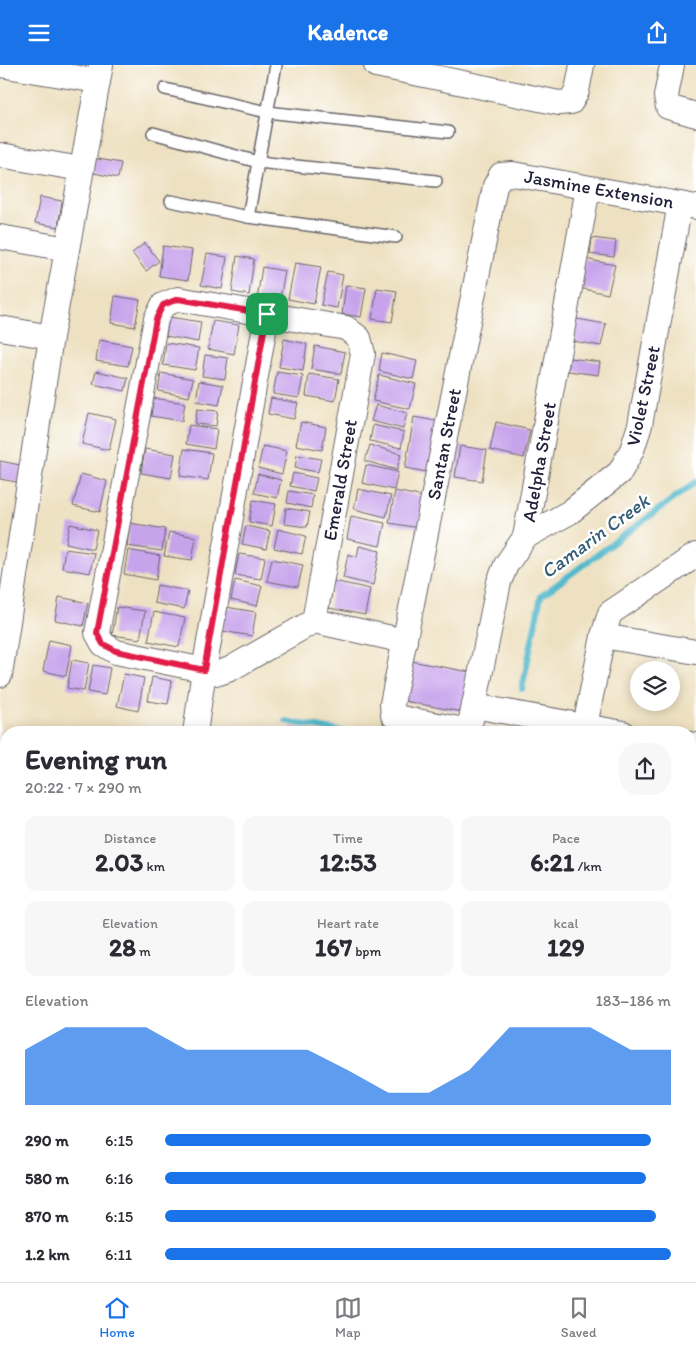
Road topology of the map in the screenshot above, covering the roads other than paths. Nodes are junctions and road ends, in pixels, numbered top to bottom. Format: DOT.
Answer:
graph roads {
  1 [pos="276,65"];
  2 [pos="376,65"];
  3 [pos="582,65"];
  4 [pos="672,65"];
  5 [pos="11,66"];
  6 [pos="99,73"];
  7 [pos="165,89"];
  8 [pos="267,112"];
  9 [pos="696,115"];
  10 [pos="448,132"];
  11 [pos="153,133"];
  12 [pos="0,155"];
  13 [pos="258,162"];
  14 [pos="81,169"];
  15 [pos="501,175"];
  16 [pos="436,181"];
  17 [pos="588,188"];
  18 [pos="171,201"];
  19 [pos="688,205"];
  20 [pos="248,217"];
  21 [pos="0,237"];
  22 [pos="396,237"];
  23 [pos="67,249"];
  24 [pos="267,314"];
  25 [pos="0,328"];
  26 [pos="51,337"];
  27 [pos="525,537"];
  28 [pos="696,555"];
  29 [pos="314,621"];
  30 [pos="603,636"];
  31 [pos="405,641"];
  32 [pos="696,652"];
  33 [pos="204,670"];
  34 [pos="0,675"];
  35 [pos="470,716"];
  36 [pos="196,726"];
  37 [pos="445,726"];
  38 [pos="462,726"];
  39 [pos="585,726"];
  1 -- 8 [label="lane"];
  2 -- 3 [label="street"];
  4 -- 9 [label="street"];
  5 -- 6 [label="street"];
  6 -- 14 [label="street"];
  7 -- 8 [label="lane"];
  8 -- 10 [label="lane"];
  8 -- 13 [label="lane"];
  11 -- 13 [label="lane"];
  12 -- 14 [label="street"];
  13 -- 16 [label="lane"];
  13 -- 20 [label="lane"];
  14 -- 23 [label="street"];
  15 -- 17 [label="street, Jasmine Extension"];
  15 -- 31 [label="street, Santan Street"];
  17 -- 19 [label="street, Jasmine Extension"];
  17 -- 27 [label="street, Adelpha Street"];
  18 -- 20 [label="lane"];
  19 -- 27 [label="street, Violet Street"];
  20 -- 22 [label="lane"];
  21 -- 23 [label="street"];
  23 -- 26 [label="street"];
  24 -- 29 [label="street, Emerald Street"];
  24 -- 33 [label="street"];
  24 -- 33 [label="street"];
  25 -- 26 [label="street"];
  26 -- 34 [label="street"];
  27 -- 35 [label="street, Adelpha Street"];
  28 -- 30 [label="street"];
  29 -- 31 [label="street"];
  29 -- 33 [label="street"];
  30 -- 32 [label="street"];
  30 -- 39 [label="street"];
  31 -- 37 [label="street, Santan Street"];
  33 -- 36 [label="street"];
  35 -- 38 [label="street, Santan Street"];
  35 -- 39 [label="street"];
}
